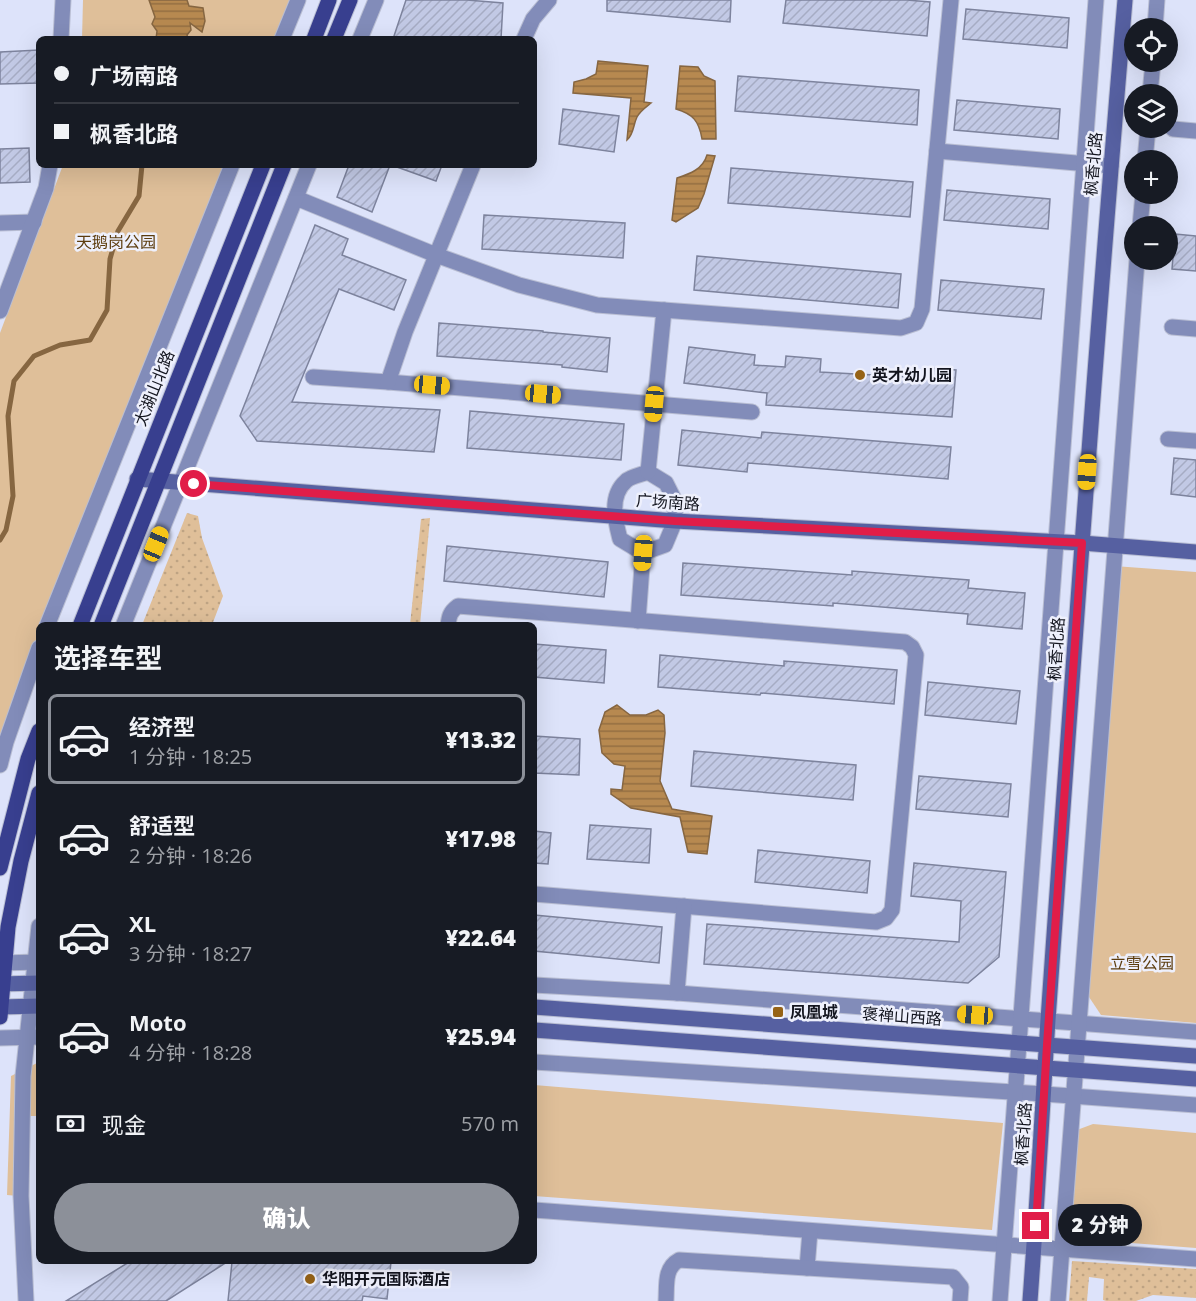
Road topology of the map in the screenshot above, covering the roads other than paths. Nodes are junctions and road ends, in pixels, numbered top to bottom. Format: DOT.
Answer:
graph roads {
  1 [pos="63,0"];
  2 [pos="298,0"];
  3 [pos="330,0"];
  4 [pos="350,0"];
  5 [pos="376,0"];
  6 [pos="549,0"];
  7 [pos="951,0"];
  8 [pos="1096,0"];
  9 [pos="1125,0"];
  10 [pos="1157,0"];
  11 [pos="1156,18"];
  12 [pos="62,36"];
  13 [pos="283,36"];
  14 [pos="315,36"];
  15 [pos="335,36"];
  16 [pos="361,36"];
  17 [pos="525,36"];
  18 [pos="1178,129"];
  19 [pos="1196,131"];
  20 [pos="937,151"];
  21 [pos="1084,164"];
  22 [pos="1111,166"];
  23 [pos="49,168"];
  24 [pos="231,168"];
  25 [pos="262,168"];
  26 [pos="283,168"];
  27 [pos="308,168"];
  28 [pos="472,168"];
  29 [pos="296,198"];
  30 [pos="34,222"];
  31 [pos="0,223"];
  32 [pos="436,255"];
  33 [pos="1136,270"];
  34 [pos="664,310"];
  35 [pos="0,311"];
  36 [pos="1172,327"];
  37 [pos="1196,329"];
  38 [pos="313,377"];
  39 [pos="388,382"];
  40 [pos="654,404"];
  41 [pos="752,412"];
  42 [pos="1168,439"];
  43 [pos="1196,441"];
  44 [pos="648,472"];
  45 [pos="137,479"];
  46 [pos="157,481"];
  47 [pos="180,483"];
  48 [pos="614,516"];
  49 [pos="675,521"];
  50 [pos="1057,541"];
  51 [pos="1082,543"];
  52 [pos="1116,545"];
  53 [pos="1196,552"];
  54 [pos="643,553"];
  55 [pos="638,621"];
  56 [pos="49,622"];
  57 [pos="82,622"];
  58 [pos="103,622"];
  59 [pos="125,622"];
  60 [pos="448,622"];
  61 [pos="36,657"];
  62 [pos="36,739"];
  63 [pos="0,765"];
  64 [pos="36,804"];
  65 [pos="0,868"];
  66 [pos="537,894"];
  67 [pos="684,906"];
  68 [pos="36,962"];
  69 [pos="2,963"];
  70 [pos="36,983"];
  71 [pos="1,984"];
  72 [pos="537,985"];
  73 [pos="677,993"];
  74 [pos="34,1006"];
  75 [pos="537,1007"];
  76 [pos="0,1011"];
  77 [pos="1021,1018"];
  78 [pos="1048,1020"];
  79 [pos="1079,1022"];
  80 [pos="537,1030"];
  81 [pos="1196,1032"];
  82 [pos="33,1037"];
  83 [pos="0,1038"];
  84 [pos="1019,1043"];
  85 [pos="1047,1045"];
  86 [pos="1077,1047"];
  87 [pos="1196,1056"];
  88 [pos="537,1062"];
  89 [pos="1017,1066"];
  90 [pos="1045,1068"];
  91 [pos="1075,1070"];
  92 [pos="1196,1079"];
  93 [pos="1015,1092"];
  94 [pos="1044,1094"];
  95 [pos="1073,1096"];
  96 [pos="1196,1105"];
  97 [pos="537,1210"];
  98 [pos="810,1231"];
  99 [pos="1004,1245"];
  100 [pos="1034,1247"];
  101 [pos="1061,1250"];
  102 [pos="1196,1259"];
  103 [pos="807,1268"];
  104 [pos="26,1301"];
  105 [pos="666,1301"];
  106 [pos="960,1301"];
  107 [pos="1000,1301"];
  108 [pos="1030,1301"];
  109 [pos="1058,1301"];
  1 -- 12 [label="street"];
  2 -- 13 [label="street"];
  3 -- 14 [label="main road"];
  4 -- 15 [label="main road"];
  5 -- 16 [label="street"];
  6 -- 17 [label="street"];
  7 -- 20 [label="street"];
  8 -- 21 [label="street"];
  9 -- 22 [label="main road, 枫香北路"];
  10 -- 11 [label="street"];
  18 -- 19 [label="street"];
  20 -- 21 [label="street"];
  20 -- 34 [label="street"];
  21 -- 22 [label="street"];
  21 -- 50 [label="street"];
  22 -- 51 [label="main road, 枫香北路"];
  23 -- 30 [label="street"];
  24 -- 56 [label="street"];
  25 -- 45 [label="main road, 太湖山北路"];
  26 -- 46 [label="main road"];
  27 -- 29 [label="street"];
  28 -- 32 [label="street"];
  29 -- 32 [label="street"];
  29 -- 47 [label="street"];
  30 -- 31 [label="street"];
  30 -- 35 [label="street"];
  32 -- 34 [label="street"];
  32 -- 39 [label="street"];
  33 -- 52 [label="street"];
  34 -- 40 [label="street"];
  36 -- 37 [label="street"];
  38 -- 39 [label="street"];
  39 -- 40 [label="street"];
  40 -- 41 [label="street"];
  40 -- 44 [label="street"];
  42 -- 43 [label="street"];
  44 -- 48 [label="street"];
  44 -- 49 [label="street"];
  45 -- 46 [label="main road, 广场南路"];
  45 -- 57 [label="main road, 太湖山北路"];
  46 -- 47 [label="main road, 广场南路"];
  46 -- 58 [label="main road"];
  47 -- 48 [label="main road, 广场南路"];
  47 -- 59 [label="street"];
  48 -- 49 [label="main road, 广场南路"];
  48 -- 54 [label="street"];
  49 -- 50 [label="main road, 广场南路"];
  49 -- 54 [label="street"];
  50 -- 51 [label="main road, 广场南路"];
  50 -- 77 [label="street"];
  51 -- 52 [label="main road, 广场南路"];
  51 -- 78 [label="main road, 枫香北路"];
  52 -- 53 [label="main road, 广场南路"];
  52 -- 79 [label="street"];
  54 -- 55 [label="street"];
  55 -- 60 [label="street"];
  55 -- 67 [label="street"];
  61 -- 63 [label="street"];
  62 -- 65 [label="main road"];
  64 -- 69 [label="main road"];
  66 -- 67 [label="street"];
  67 -- 73 [label="street"];
  68 -- 69 [label="street"];
  69 -- 71 [label="main road"];
  70 -- 71 [label="main road"];
  70 -- 74 [label="street"];
  71 -- 76 [label="main road"];
  72 -- 73 [label="street"];
  73 -- 77 [label="street"];
  74 -- 76 [label="main road"];
  74 -- 82 [label="street"];
  75 -- 84 [label="main road, 褒禅山西路"];
  77 -- 78 [label="street"];
  77 -- 84 [label="street"];
  78 -- 79 [label="street"];
  78 -- 85 [label="main road, 枫香北路"];
  79 -- 81 [label="street"];
  79 -- 86 [label="street"];
  80 -- 89 [label="main road"];
  82 -- 83 [label="street"];
  82 -- 104 [label="street"];
  84 -- 85 [label="main road, 褒禅山西路"];
  84 -- 89 [label="street"];
  85 -- 86 [label="main road, 褒禅山西路"];
  85 -- 90 [label="main road, 枫香北路"];
  86 -- 87 [label="main road, 褒禅山西路"];
  86 -- 91 [label="street"];
  88 -- 93 [label="street"];
  89 -- 90 [label="main road"];
  89 -- 93 [label="street"];
  90 -- 91 [label="main road"];
  90 -- 94 [label="main road, 枫香北路"];
  91 -- 92 [label="main road"];
  91 -- 95 [label="street"];
  93 -- 94 [label="street"];
  93 -- 99 [label="street"];
  94 -- 95 [label="street"];
  94 -- 100 [label="main road, 枫香北路"];
  95 -- 96 [label="street"];
  95 -- 101 [label="street"];
  97 -- 98 [label="street"];
  98 -- 99 [label="street"];
  98 -- 103 [label="street"];
  99 -- 100 [label="street"];
  99 -- 107 [label="street"];
  100 -- 101 [label="street"];
  100 -- 108 [label="main road, 枫香北路"];
  101 -- 102 [label="street"];
  101 -- 109 [label="street"];
  103 -- 105 [label="street"];
  103 -- 106 [label="street"];
}
